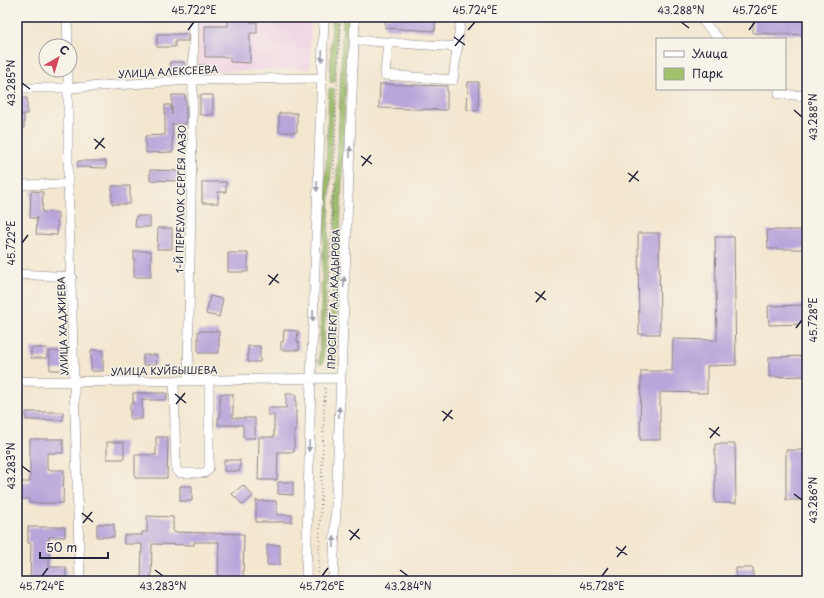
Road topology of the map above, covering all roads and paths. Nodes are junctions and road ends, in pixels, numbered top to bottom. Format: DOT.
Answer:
graph roads {
  1 [pos="67,17"];
  2 [pos="194,17"];
  3 [pos="324,17"];
  4 [pos="340,17"];
  5 [pos="355,17"];
  6 [pos="461,17"];
  7 [pos="699,17"];
  8 [pos="68,38"];
  9 [pos="718,38"];
  10 [pos="354,40"];
  11 [pos="388,42"];
  12 [pos="458,47"];
  13 [pos="68,78"];
  14 [pos="321,78"];
  15 [pos="192,80"];
  16 [pos="17,88"];
  17 [pos="68,88"];
  18 [pos="779,90"];
  19 [pos="807,96"];
  20 [pos="68,184"];
  21 [pos="17,185"];
  22 [pos="17,274"];
  23 [pos="72,277"];
  24 [pos="311,378"];
  25 [pos="325,378"];
  26 [pos="340,378"];
  27 [pos="17,381"];
  28 [pos="188,381"];
  29 [pos="209,381"];
  30 [pos="75,382"];
  31 [pos="174,382"];
  32 [pos="80,581"];
  33 [pos="306,581"];
  34 [pos="318,581"];
  35 [pos="332,581"];
  1 -- 8 [label="street"];
  2 -- 15 [label="street, 1-Й ПЕРЕУЛОК СЕРГЕЯ ЛАЗО"];
  3 -- 14 [label="street, ПРОСПЕКТ А.А.КАДЫРОВА, one-way"];
  4 -- 25 [label="path"];
  5 -- 10 [label="street, ПРОСПЕКТ А.А.КАДЫРОВА"];
  6 -- 12 [label="street"];
  7 -- 9 [label="street"];
  10 -- 11 [label="street"];
  26 -- 10 [label="street, ПРОСПЕКТ А.А.КАДЫРОВА, one-way"];
  11 -- 12 [label="street"];
  11 -- 12 [label="street"];
  13 -- 17 [label="street, УЛИЦА ХАДЖИЕВА"];
  14 -- 15 [label="street, УЛИЦА АЛЕКСЕЕВА"];
  14 -- 24 [label="street, ПРОСПЕКТ А.А.КАДЫРОВА, one-way"];
  15 -- 17 [label="street, УЛИЦА АЛЕКСЕЕВА"];
  15 -- 28 [label="street, 1-Й ПЕРЕУЛОК СЕРГЕЯ ЛАЗО"];
  16 -- 17 [label="street, УЛИЦА АЛЕКСЕЕВА"];
  17 -- 20 [label="street, УЛИЦА ХАДЖИЕВА"];
  18 -- 19 [label="street"];
  20 -- 21 [label="street"];
  20 -- 23 [label="street, УЛИЦА ХАДЖИЕВА"];
  22 -- 23 [label="street"];
  23 -- 30 [label="street, УЛИЦА ХАДЖИЕВА"];
  24 -- 25 [label="street, УЛИЦА КУЙБЫШЕВА"];
  24 -- 29 [label="street, УЛИЦА КУЙБЫШЕВА"];
  24 -- 33 [label="street, ПРОСПЕКТ А.А.КАДЫРОВА, one-way"];
  25 -- 26 [label="street, УЛИЦА КУЙБЫШЕВА"];
  25 -- 34 [label="path"];
  35 -- 26 [label="street, ПРОСПЕКТ А.А.КАДЫРОВА, one-way"];
  27 -- 30 [label="street, УЛИЦА КУЙБЫШЕВА"];
  28 -- 29 [label="street, УЛИЦА КУЙБЫШЕВА"];
  28 -- 31 [label="street, УЛИЦА КУЙБЫШЕВА"];
  29 -- 31 [label="street"];
  30 -- 31 [label="street, УЛИЦА КУЙБЫШЕВА"];
  30 -- 32 [label="street, УЛИЦА ХАДЖИЕВА"];
}
